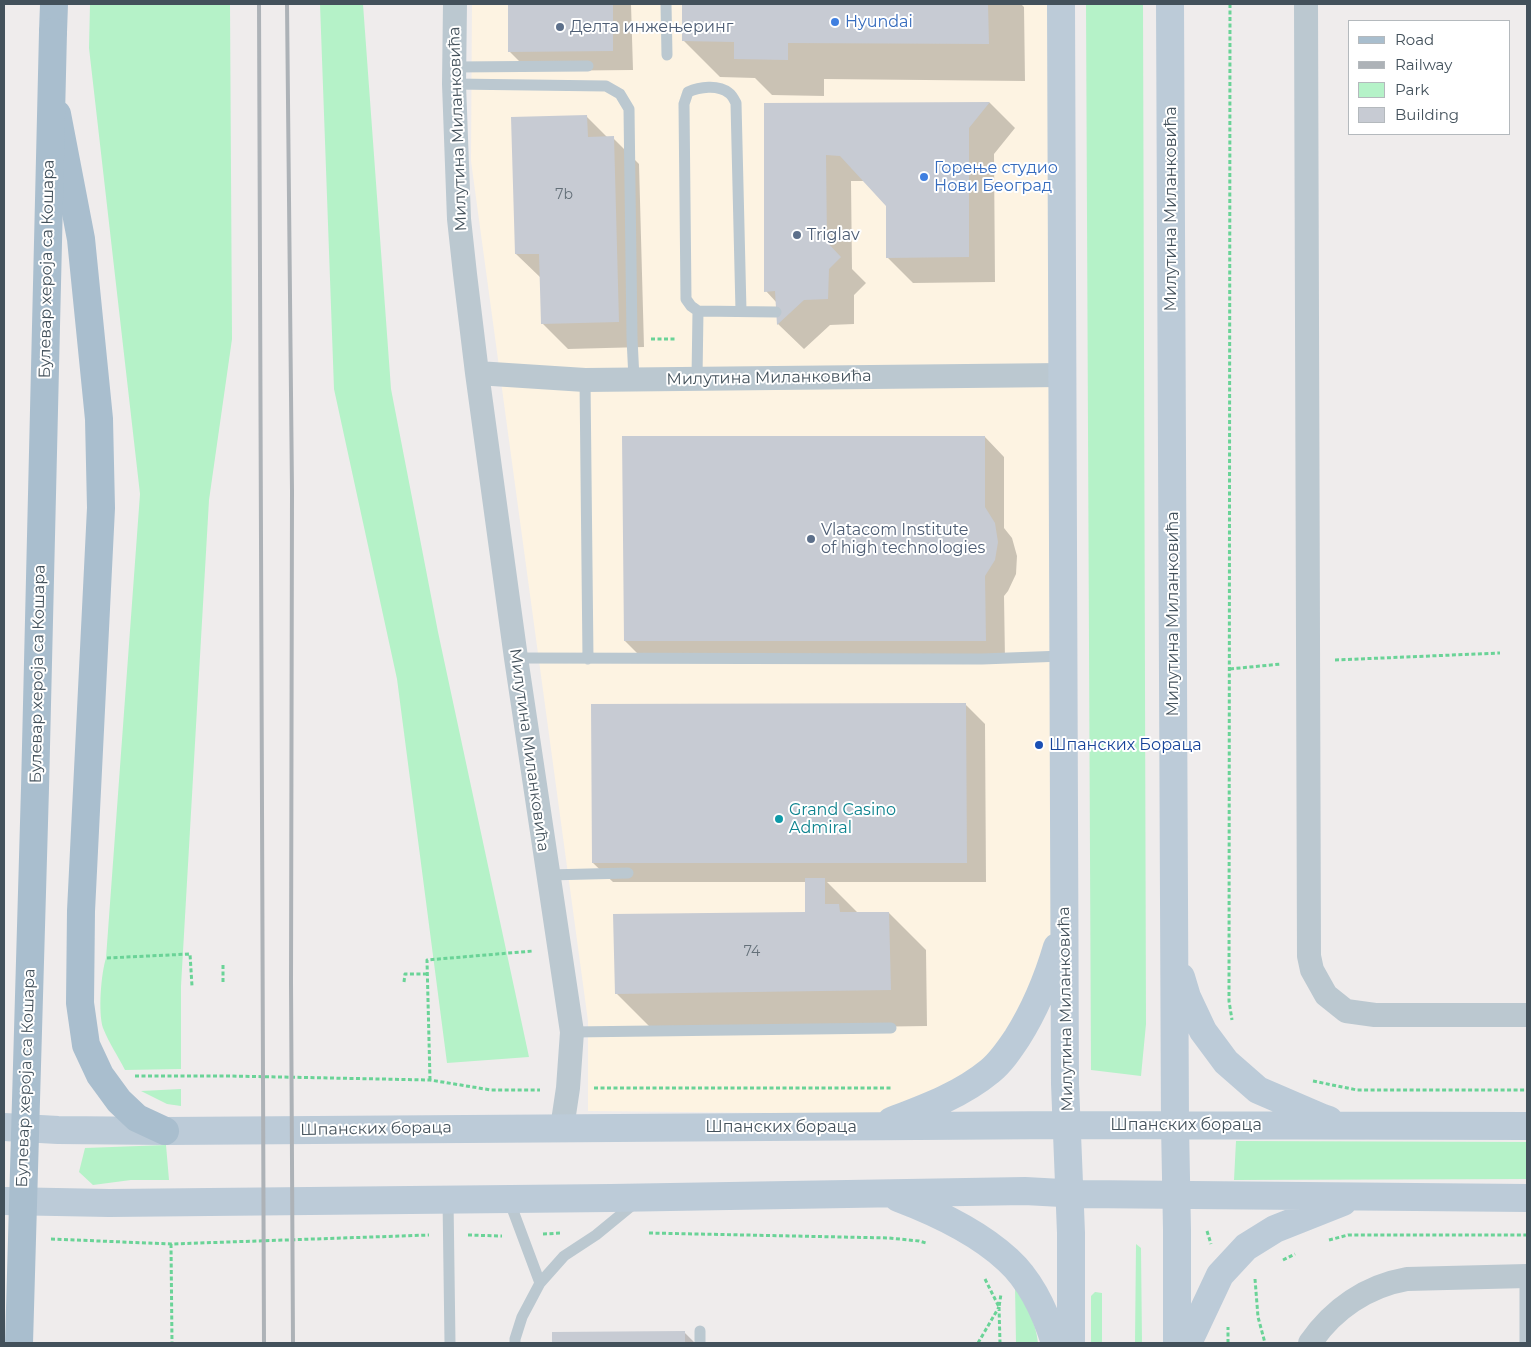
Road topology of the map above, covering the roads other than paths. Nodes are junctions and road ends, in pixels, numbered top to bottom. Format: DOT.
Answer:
graph roads {
  1 [pos="54,4"];
  2 [pos="455,4"];
  3 [pos="666,4"];
  4 [pos="1061,4"];
  5 [pos="1170,4"];
  6 [pos="1306,4"];
  7 [pos="666,54"];
  8 [pos="588,66"];
  9 [pos="455,76"];
  10 [pos="51,83"];
  11 [pos="698,311"];
  12 [pos="741,311"];
  13 [pos="776,312"];
  14 [pos="477,373"];
  15 [pos="1062,376"];
  16 [pos="697,378"];
  17 [pos="634,379"];
  18 [pos="585,380"];
  19 [pos="1064,656"];
  20 [pos="516,658"];
  21 [pos="588,659"];
  22 [pos="628,873"];
  23 [pos="548,875"];
  24 [pos="1065,923"];
  25 [pos="1174,955"];
  26 [pos="1527,1015"];
  27 [pos="891,1028"];
  28 [pos="572,1032"];
  29 [pos="1068,1125"];
  30 [pos="1175,1125"];
  31 [pos="1358,1126"];
  32 [pos="1527,1126"];
  33 [pos="4,1127"];
  34 [pos="875,1127"];
  35 [pos="562,1128"];
  36 [pos="165,1131"];
  37 [pos="882,1192"];
  38 [pos="1069,1194"];
  39 [pos="1177,1194"];
  40 [pos="1358,1196"];
  41 [pos="642,1197"];
  42 [pos="1527,1198"];
  43 [pos="448,1199"];
  44 [pos="508,1199"];
  45 [pos="4,1200"];
  46 [pos="1526,1276"];
  47 [pos="540,1283"];
  48 [pos="700,1331"];
  49 [pos="19,1343"];
  50 [pos="450,1343"];
  51 [pos="515,1343"];
  52 [pos="700,1343"];
  53 [pos="1055,1343"];
  54 [pos="1071,1343"];
  55 [pos="1177,1343"];
  56 [pos="1188,1343"];
  57 [pos="1310,1343"];
  58 [pos="1525,1343"];
  1 -- 10 [label="main road, Булевар хероја са Кошара, bridge"];
  2 -- 9 [label="street, Милутина Миланковића"];
  3 -- 7 [label="lane"];
  4 -- 15 [label="street, Милутина Миланковића"];
  5 -- 25 [label="street, Милутина Миланковића"];
  6 -- 26 [label="street"];
  8 -- 9 [label="lane"];
  9 -- 14 [label="street, Милутина Миланковића"];
  9 -- 17 [label="lane"];
  10 -- 36 [label="main road, bridge"];
  10 -- 49 [label="main road, Булевар хероја са Кошара, bridge"];
  11 -- 12 [label="lane"];
  11 -- 12 [label="lane"];
  11 -- 16 [label="lane"];
  12 -- 13 [label="lane"];
  14 -- 18 [label="street, Милутина Миланковића"];
  14 -- 20 [label="street, Милутина Миланковића"];
  15 -- 16 [label="street, Милутина Миланковића"];
  15 -- 19 [label="street, Милутина Миланковића"];
  16 -- 17 [label="street, Милутина Миланковића"];
  17 -- 18 [label="street, Милутина Миланковића"];
  18 -- 21 [label="lane"];
  19 -- 21 [label="lane"];
  19 -- 24 [label="street, Милутина Миланковића"];
  20 -- 21 [label="lane"];
  20 -- 23 [label="street, Милутина Миланковића"];
  22 -- 23 [label="lane"];
  23 -- 28 [label="street, Милутина Миланковића"];
  24 -- 29 [label="street, Милутина Миланковића"];
  24 -- 34 [label="street"];
  25 -- 30 [label="street, Милутина Миланковића"];
  25 -- 31 [label="street"];
  27 -- 28 [label="lane"];
  28 -- 35 [label="street, Милутина Миланковића"];
  29 -- 30 [label="street, Шпанских бораца"];
  29 -- 34 [label="street, Шпанских бораца"];
  29 -- 38 [label="street, Милутина Миланковића"];
  30 -- 31 [label="street, Шпанских бораца"];
  30 -- 39 [label="street, Милутина Миланковића"];
  31 -- 32 [label="street, Шпанских бораца"];
  33 -- 36 [label="street, Шпанских бораца"];
  34 -- 35 [label="street, Шпанских бораца"];
  35 -- 36 [label="street, Шпанских бораца"];
  37 -- 38 [label="street"];
  37 -- 41 [label="street"];
  37 -- 53 [label="street"];
  38 -- 39 [label="street"];
  38 -- 54 [label="street, Милутина Миланковића"];
  39 -- 40 [label="street"];
  39 -- 55 [label="street, Милутина Миланковића"];
  40 -- 42 [label="street"];
  40 -- 56 [label="street"];
  41 -- 44 [label="street"];
  41 -- 47 [label="lane"];
  43 -- 44 [label="street"];
  43 -- 45 [label="street"];
  43 -- 50 [label="lane"];
  44 -- 47 [label="lane"];
  46 -- 57 [label="street"];
  46 -- 58 [label="lane"];
  47 -- 51 [label="lane"];
  48 -- 52 [label="lane"];
}
